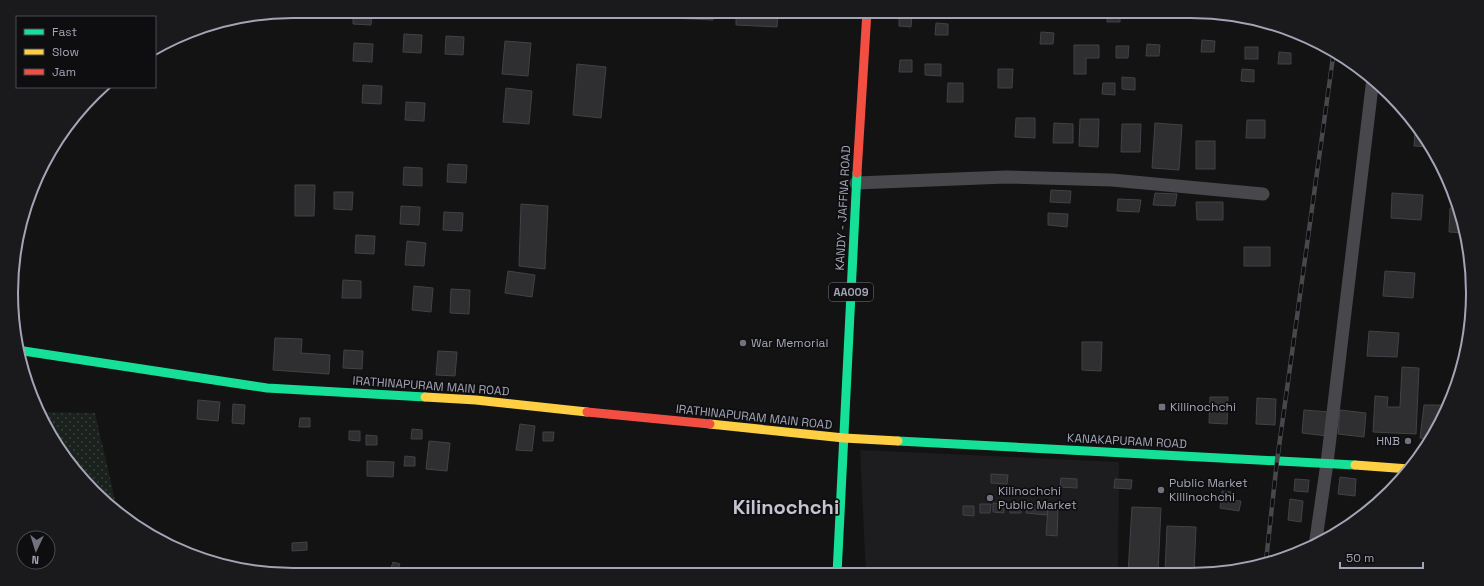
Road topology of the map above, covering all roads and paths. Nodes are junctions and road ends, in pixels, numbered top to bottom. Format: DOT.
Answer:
graph roads {
  1 [pos="867,18"];
  2 [pos="1372,86"];
  3 [pos="856,183"];
  4 [pos="1263,194"];
  5 [pos="24,351"];
  6 [pos="844,438"];
  7 [pos="1327,463"];
  8 [pos="1402,469"];
  9 [pos="1316,538"];
  10 [pos="837,568"];
  1 -- 3 [label="main road, KANDY - JAFFNA ROAD / AA009"];
  2 -- 7 [label="street"];
  3 -- 4 [label="street"];
  3 -- 6 [label="main road, KANDY - JAFFNA ROAD / AA009"];
  5 -- 6 [label="main road, IRATHINAPURAM MAIN ROAD"];
  6 -- 7 [label="main road, KANAKAPURAM ROAD"];
  6 -- 10 [label="main road, KANDY - JAFFNA ROAD / AA009"];
  7 -- 8 [label="main road, KANAKAPURAM ROAD"];
  7 -- 9 [label="street"];
}
